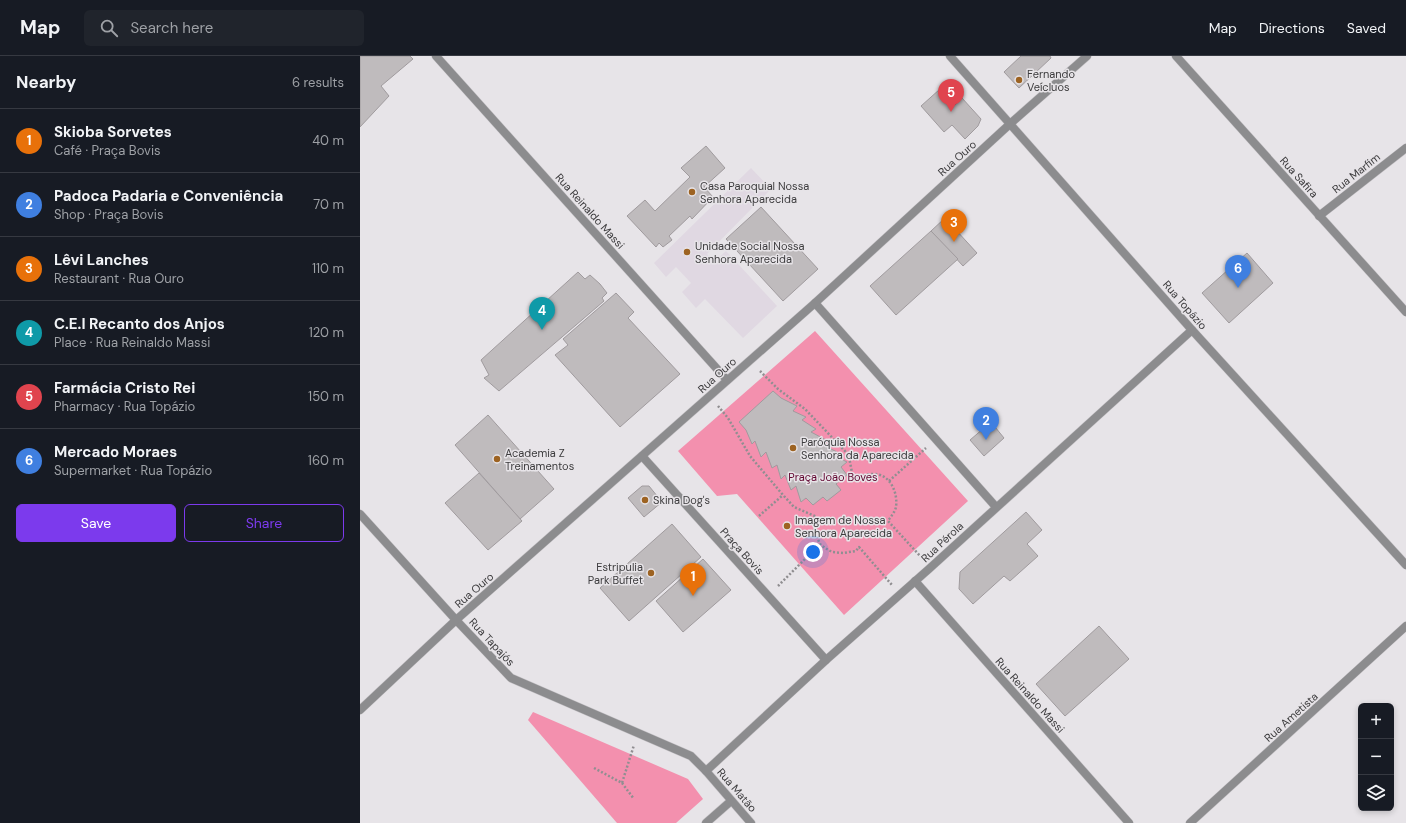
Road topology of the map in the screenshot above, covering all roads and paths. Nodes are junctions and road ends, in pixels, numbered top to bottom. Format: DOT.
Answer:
graph roads {
  1 [pos="436,56"];
  2 [pos="950,56"];
  3 [pos="1087,56"];
  4 [pos="1176,56"];
  5 [pos="1011,124"];
  6 [pos="1406,148"];
  7 [pos="1319,216"];
  8 [pos="815,303"];
  9 [pos="1406,312"];
  10 [pos="1192,330"];
  11 [pos="750,360"];
  12 [pos="727,380"];
  13 [pos="710,396"];
  14 [pos="936,439"];
  15 [pos="642,456"];
  16 [pos="889,481"];
  17 [pos="783,495"];
  18 [pos="996,507"];
  19 [pos="360,514"];
  20 [pos="759,516"];
  21 [pos="820,544"];
  22 [pos="1406,566"];
  23 [pos="930,568"];
  24 [pos="915,581"];
  25 [pos="900,594"];
  26 [pos="767,596"];
  27 [pos="456,620"];
  28 [pos="1406,626"];
  29 [pos="826,660"];
  30 [pos="360,710"];
  31 [pos="638,734"];
  32 [pos="594,768"];
  33 [pos="706,771"];
  34 [pos="622,783"];
  35 [pos="634,799"];
  36 [pos="731,800"];
  37 [pos="706,823"];
  38 [pos="751,823"];
  39 [pos="1129,823"];
  40 [pos="1190,823"];
  1 -- 12 [label="street, Rua Reinaldo Massi"];
  2 -- 5 [label="street, Rua Topázio"];
  3 -- 5 [label="street, Rua Ouro"];
  4 -- 7 [label="street, Rua Safira"];
  5 -- 8 [label="street, Rua Ouro"];
  5 -- 10 [label="street, Rua Topázio"];
  6 -- 7 [label="street, Rua Marfim"];
  7 -- 9 [label="street, Rua Safira"];
  8 -- 11 [label="street, Rua Ouro"];
  8 -- 14 [label="street"];
  10 -- 18 [label="street, Rua Pérola"];
  10 -- 22 [label="street, Rua Topázio"];
  11 -- 12 [label="street, Rua Ouro"];
  11 -- 16 [label="path"];
  12 -- 13 [label="street, Rua Ouro"];
  13 -- 15 [label="street, Rua Ouro"];
  13 -- 17 [label="path"];
  14 -- 16 [label="path"];
  14 -- 18 [label="street"];
  15 -- 26 [label="street, Praça Bovis"];
  15 -- 27 [label="street, Rua Ouro"];
  16 -- 23 [label="path"];
  17 -- 20 [label="path"];
  17 -- 21 [label="path"];
  18 -- 23 [label="street, Rua Pérola"];
  19 -- 27 [label="street, Rua Tapajós"];
  21 -- 25 [label="path"];
  21 -- 26 [label="path"];
  23 -- 24 [label="street, Rua Pérola"];
  24 -- 25 [label="street, Rua Pérola"];
  24 -- 39 [label="street, Rua Reinaldo Massi"];
  25 -- 29 [label="street, Rua Pérola"];
  26 -- 29 [label="street, Praça Bovis"];
  27 -- 30 [label="street, Rua Ouro"];
  27 -- 31 [label="street, Rua Tapajós"];
  28 -- 40 [label="street, Rua Ametista"];
  29 -- 33 [label="street, Rua Pérola"];
  31 -- 33 [label="street, Rua Tapajós"];
  31 -- 34 [label="path"];
  32 -- 34 [label="path"];
  33 -- 36 [label="street, Rua Matão"];
  34 -- 35 [label="path"];
  36 -- 37 [label="street"];
  36 -- 38 [label="street, Rua Matão"];
}
